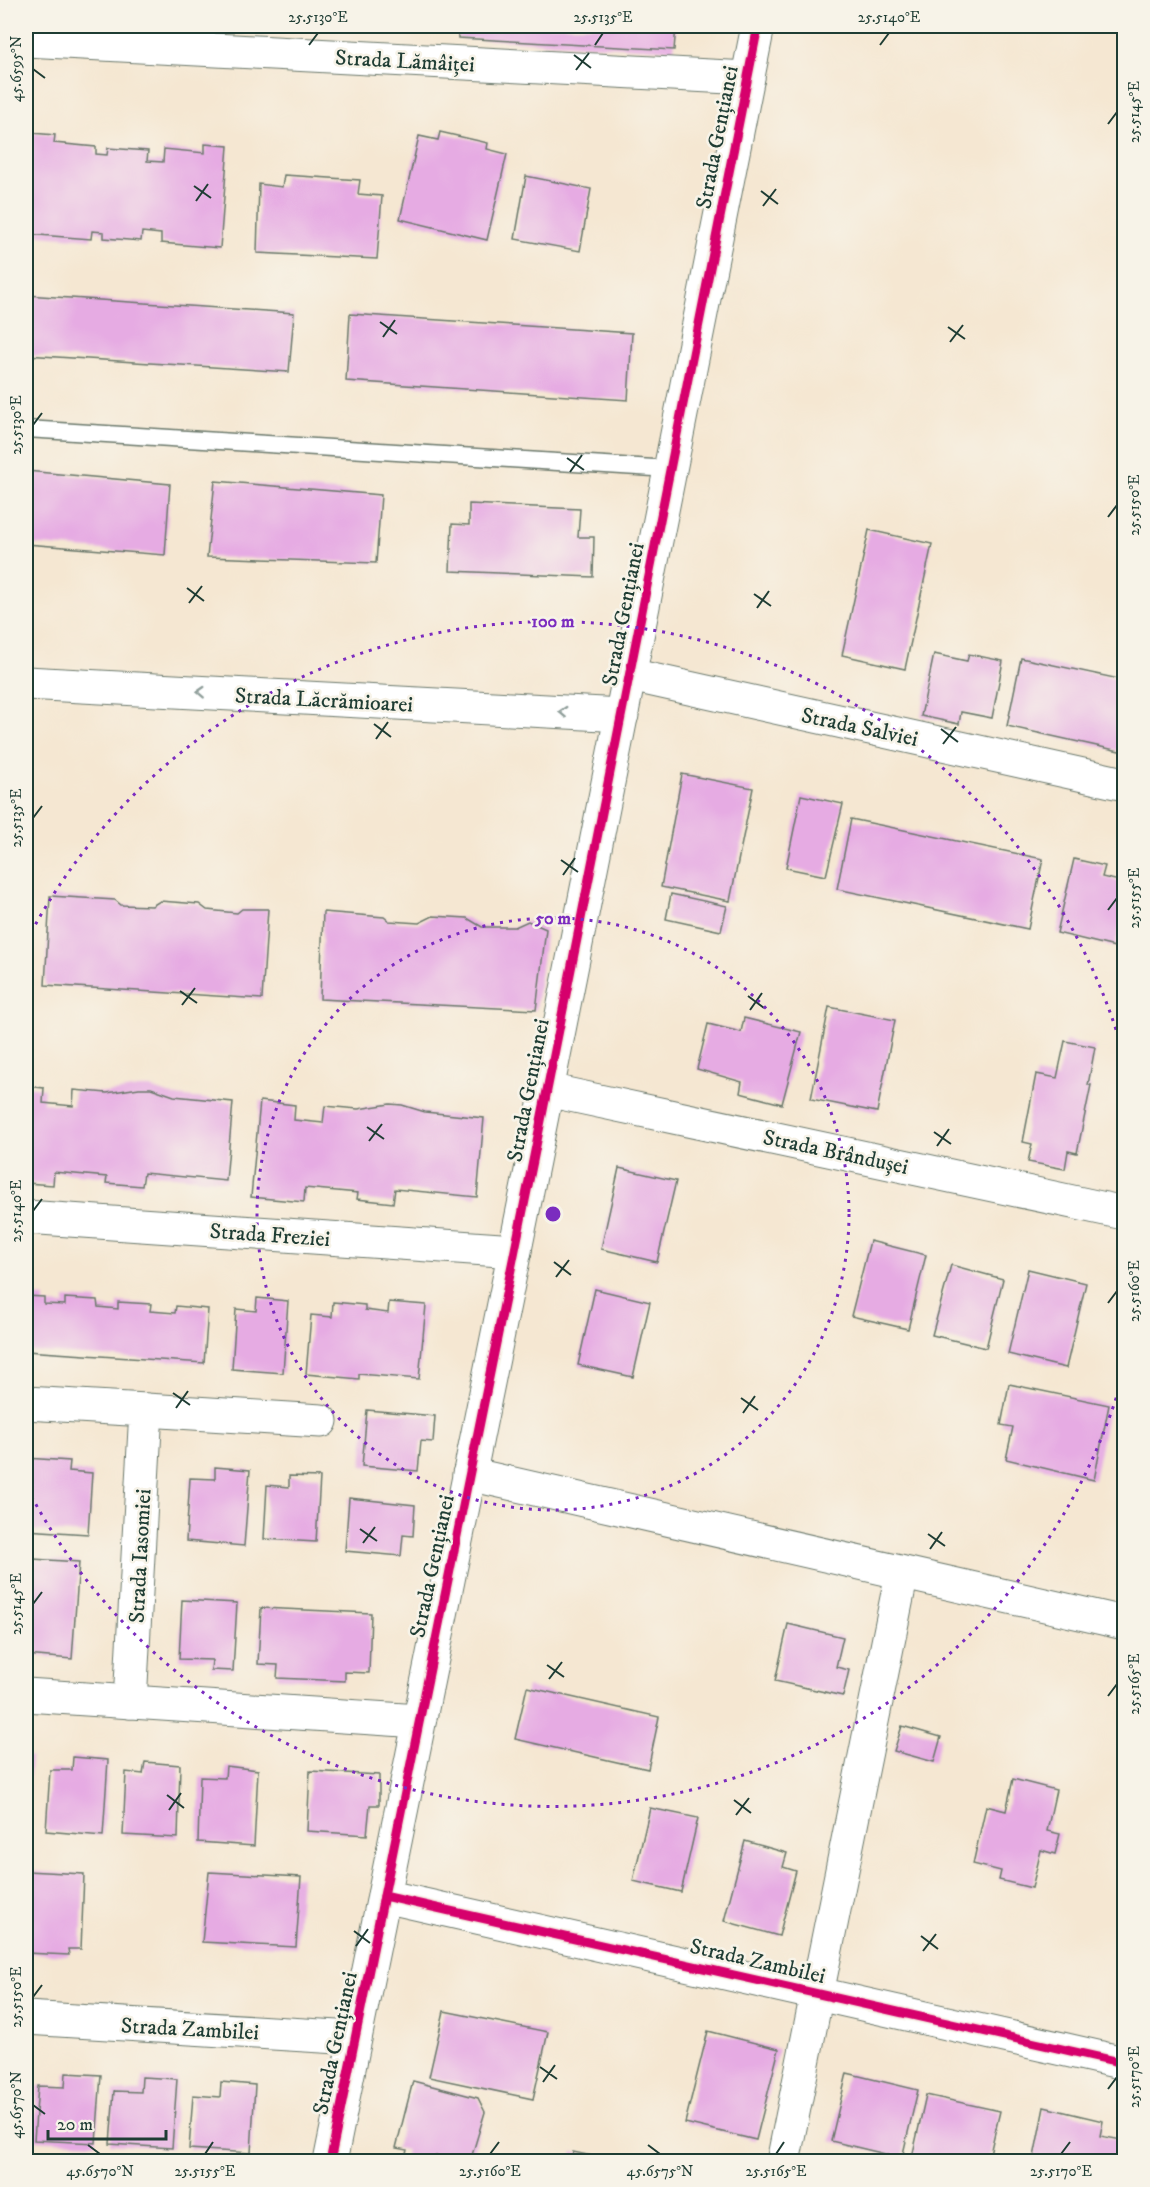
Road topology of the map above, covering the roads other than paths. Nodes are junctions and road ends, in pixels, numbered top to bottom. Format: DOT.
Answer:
graph roads {
  1 [pos="758,26"];
  2 [pos="26,40"];
  3 [pos="748,78"];
  4 [pos="26,429"];
  5 [pos="670,469"];
  6 [pos="630,675"];
  7 [pos="26,683"];
  8 [pos="622,715"];
  9 [pos="1125,784"];
  10 [pos="547,1090"];
  11 [pos="1125,1213"];
  12 [pos="26,1217"];
  13 [pos="515,1251"];
  14 [pos="26,1403"];
  15 [pos="147,1410"];
  16 [pos="321,1420"];
  17 [pos="469,1474"];
  18 [pos="902,1573"];
  19 [pos="1125,1623"];
  20 [pos="26,1695"];
  21 [pos="130,1702"];
  22 [pos="419,1721"];
  23 [pos="384,1896"];
  24 [pos="817,1993"];
  25 [pos="26,2018"];
  26 [pos="355,2038"];
  27 [pos="1125,2063"];
  28 [pos="330,2162"];
  29 [pos="783,2162"];
  1 -- 3 [label="street, Strada Gențianei"];
  2 -- 3 [label="street, Strada Lămâiței"];
  3 -- 5 [label="street, Strada Gențianei"];
  4 -- 5 [label="lane"];
  5 -- 6 [label="street, Strada Gențianei"];
  6 -- 8 [label="street, Strada Gențianei"];
  6 -- 9 [label="street, Strada Salviei"];
  8 -- 7 [label="street, Strada Lăcrămioarei, one-way"];
  8 -- 10 [label="street, Strada Gențianei"];
  10 -- 11 [label="street, Strada Brândușei"];
  10 -- 13 [label="street, Strada Gențianei"];
  12 -- 13 [label="street, Strada Freziei"];
  13 -- 17 [label="street, Strada Gențianei"];
  14 -- 15 [label="street"];
  15 -- 16 [label="street"];
  15 -- 21 [label="street, Strada Iasomiei"];
  17 -- 18 [label="street"];
  17 -- 22 [label="street, Strada Gențianei"];
  18 -- 19 [label="street"];
  18 -- 24 [label="street"];
  20 -- 21 [label="street"];
  21 -- 22 [label="street"];
  22 -- 23 [label="street, Strada Gențianei"];
  23 -- 24 [label="street, Strada Zambilei"];
  23 -- 26 [label="street, Strada Gențianei"];
  24 -- 27 [label="street, Strada Zambilei"];
  24 -- 29 [label="street"];
  25 -- 26 [label="street, Strada Zambilei"];
  26 -- 28 [label="street, Strada Gențianei"];
}
